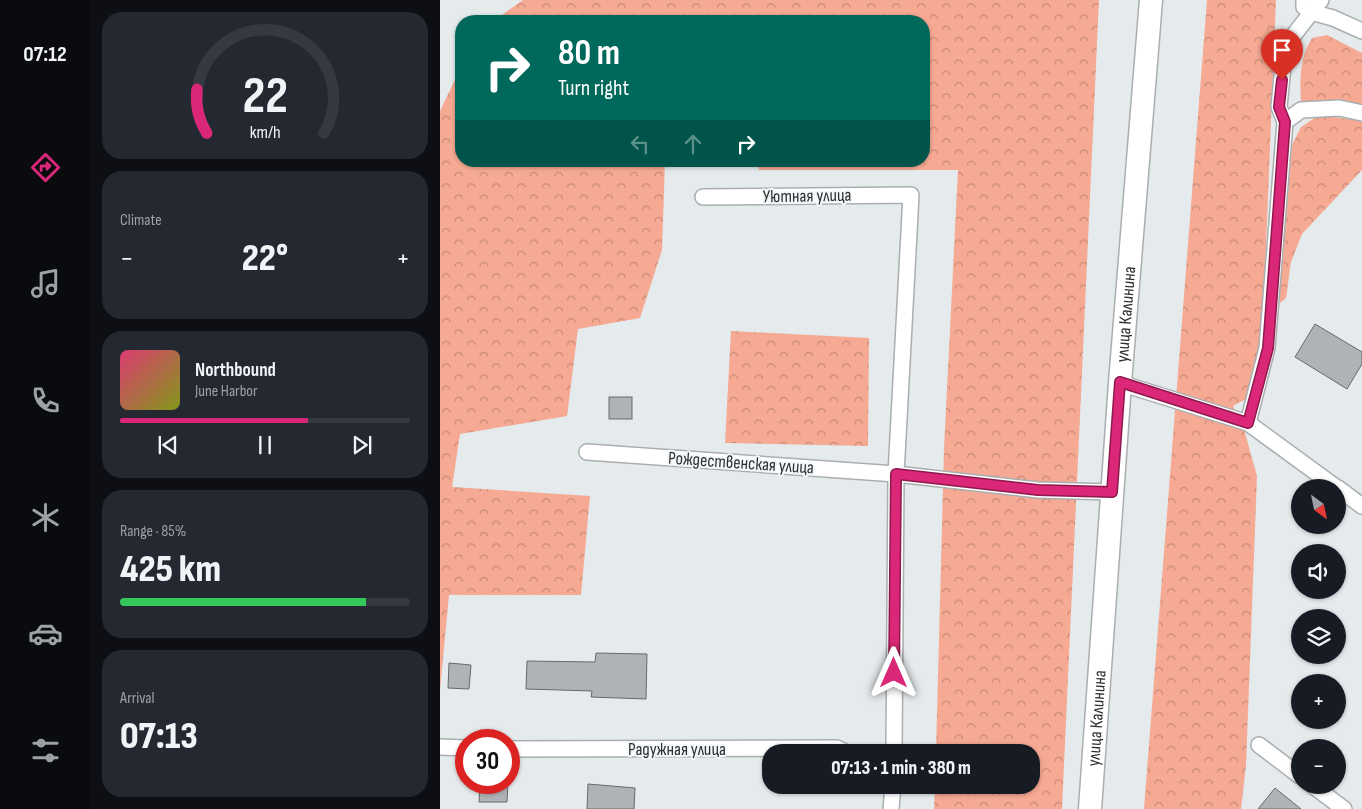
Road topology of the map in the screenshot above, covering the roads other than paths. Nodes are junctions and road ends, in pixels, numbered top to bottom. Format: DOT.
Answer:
graph roads {
  1 [pos="1151,0"];
  2 [pos="1321,0"];
  3 [pos="1307,6"];
  4 [pos="1362,30"];
  5 [pos="1362,113"];
  6 [pos="1285,122"];
  7 [pos="703,197"];
  8 [pos="1120,382"];
  9 [pos="1248,423"];
  10 [pos="586,452"];
  11 [pos="896,474"];
  12 [pos="1325,479"];
  13 [pos="1112,492"];
  14 [pos="1346,494"];
  15 [pos="1362,506"];
  16 [pos="894,744"];
  17 [pos="1259,745"];
  18 [pos="440,747"];
  19 [pos="455,748"];
  20 [pos="520,748"];
  21 [pos="762,748"];
  22 [pos="1291,769"];
  23 [pos="892,794"];
  24 [pos="1324,794"];
  25 [pos="891,809"];
  26 [pos="1090,809"];
  27 [pos="1344,809"];
  1 -- 8 [label="main road, улица Калинина"];
  2 -- 3 [label="street"];
  3 -- 4 [label="street"];
  3 -- 6 [label="street"];
  5 -- 6 [label="street"];
  6 -- 9 [label="street"];
  7 -- 11 [label="street, Уютная улица"];
  8 -- 9 [label="street"];
  8 -- 13 [label="main road, улица Калинина"];
  9 -- 12 [label="street"];
  10 -- 11 [label="street, Рождественская улица"];
  11 -- 13 [label="street, Рождественская улица"];
  11 -- 16 [label="street"];
  13 -- 26 [label="main road, улица Калинина"];
  14 -- 15 [label="street"];
  17 -- 22 [label="street"];
  18 -- 19 [label="street"];
  20 -- 21 [label="street, Радужная улица"];
  23 -- 25 [label="street"];
  24 -- 27 [label="street"];
}
